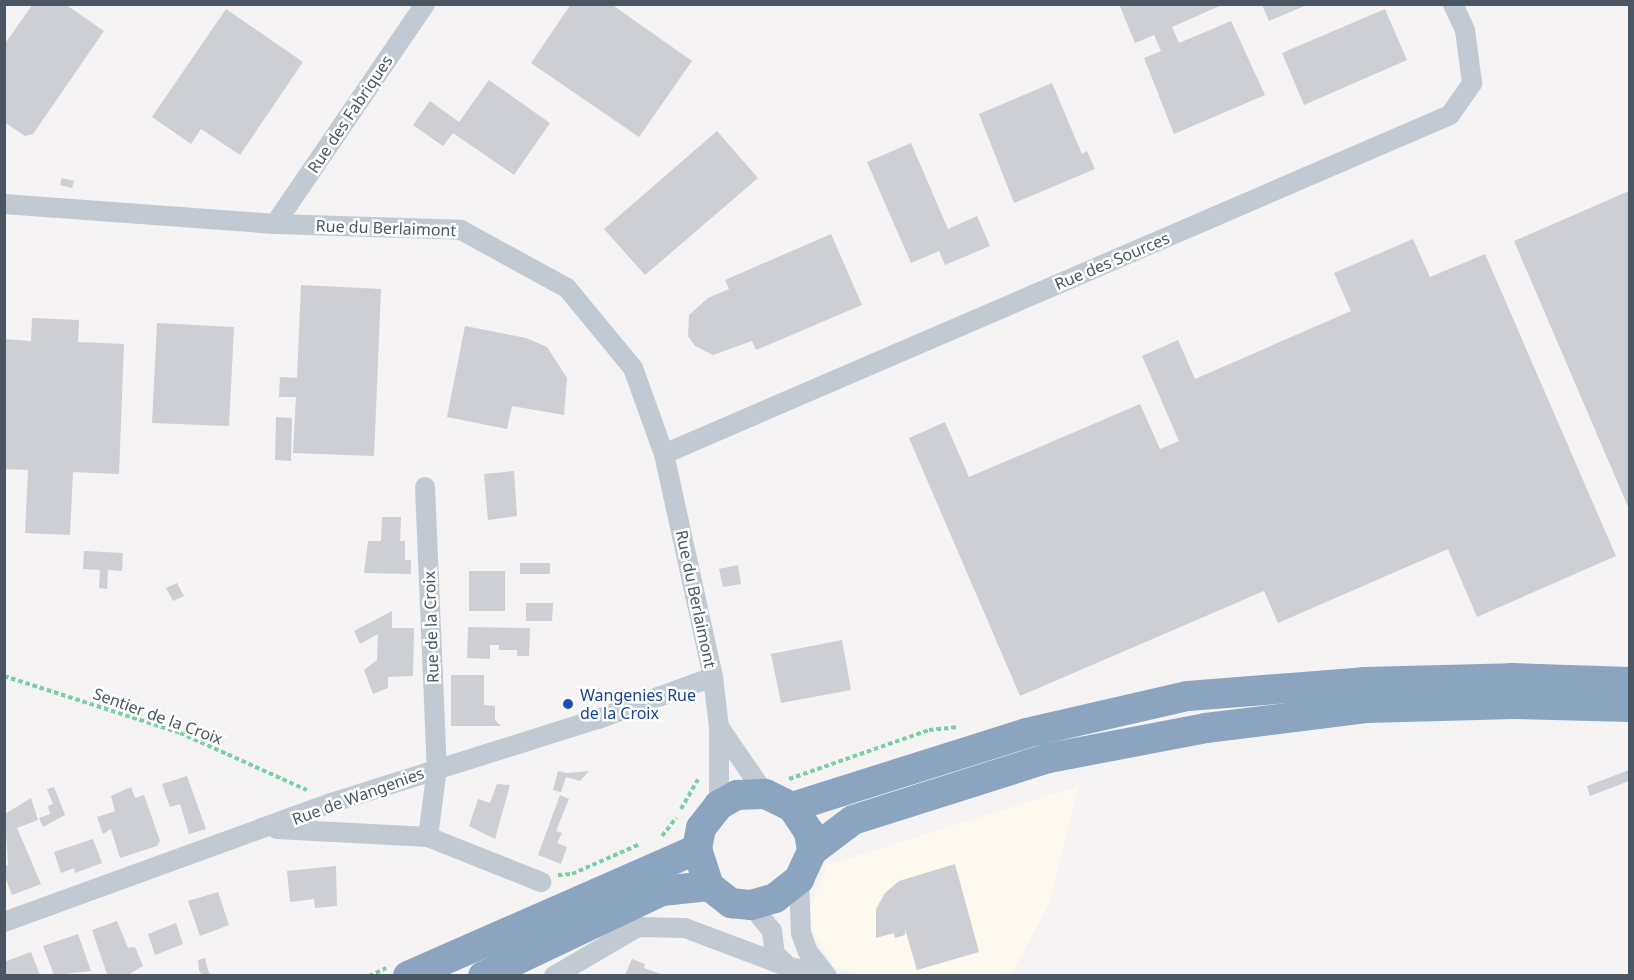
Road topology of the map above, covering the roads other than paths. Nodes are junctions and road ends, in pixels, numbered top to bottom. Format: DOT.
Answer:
graph roads {
  1 [pos="424,4"];
  2 [pos="1453,4"];
  3 [pos="4,204"];
  4 [pos="275,224"];
  5 [pos="664,454"];
  6 [pos="425,487"];
  7 [pos="713,677"];
  8 [pos="1629,682"];
  9 [pos="1629,707"];
  10 [pos="719,728"];
  11 [pos="437,768"];
  12 [pos="765,794"];
  13 [pos="719,805"];
  14 [pos="792,807"];
  15 [pos="268,829"];
  16 [pos="428,837"];
  17 [pos="697,849"];
  18 [pos="812,851"];
  19 [pos="799,879"];
  20 [pos="541,882"];
  21 [pos="709,886"];
  22 [pos="751,905"];
  23 [pos="4,922"];
  24 [pos="822,970"];
  25 [pos="794,971"];
  26 [pos="408,975"];
  27 [pos="483,975"];
  28 [pos="554,975"];
  1 -- 4 [label="street, Rue des Fabriques"];
  2 -- 5 [label="street, Rue des Sources"];
  3 -- 4 [label="street, Rue du Berlaimont"];
  4 -- 5 [label="street, Rue du Berlaimont"];
  5 -- 7 [label="street, Rue du Berlaimont"];
  6 -- 11 [label="street, Rue de la Croix"];
  7 -- 10 [label="street, Rue du Berlaimont"];
  7 -- 11 [label="street, Rue de Wangenies"];
  8 -- 14 [label="highway"];
  9 -- 18 [label="highway"];
  10 -- 12 [label="street, Rue du Berlaimont"];
  10 -- 13 [label="street, Rue du Berlaimont"];
  11 -- 15 [label="street, Rue de Wangenies"];
  11 -- 16 [label="street, Rue de la Croix"];
  12 -- 13 [label="highway"];
  12 -- 14 [label="highway"];
  13 -- 17 [label="highway"];
  14 -- 18 [label="highway"];
  15 -- 16 [label="street"];
  15 -- 23 [label="street, Rue de Wangenies"];
  16 -- 20 [label="street"];
  17 -- 21 [label="highway"];
  17 -- 26 [label="highway"];
  18 -- 19 [label="highway"];
  19 -- 22 [label="highway"];
  19 -- 24 [label="street"];
  21 -- 22 [label="highway"];
  21 -- 27 [label="highway"];
  22 -- 25 [label="street"];
  24 -- 25 [label="street"];
  25 -- 28 [label="street"];
}
